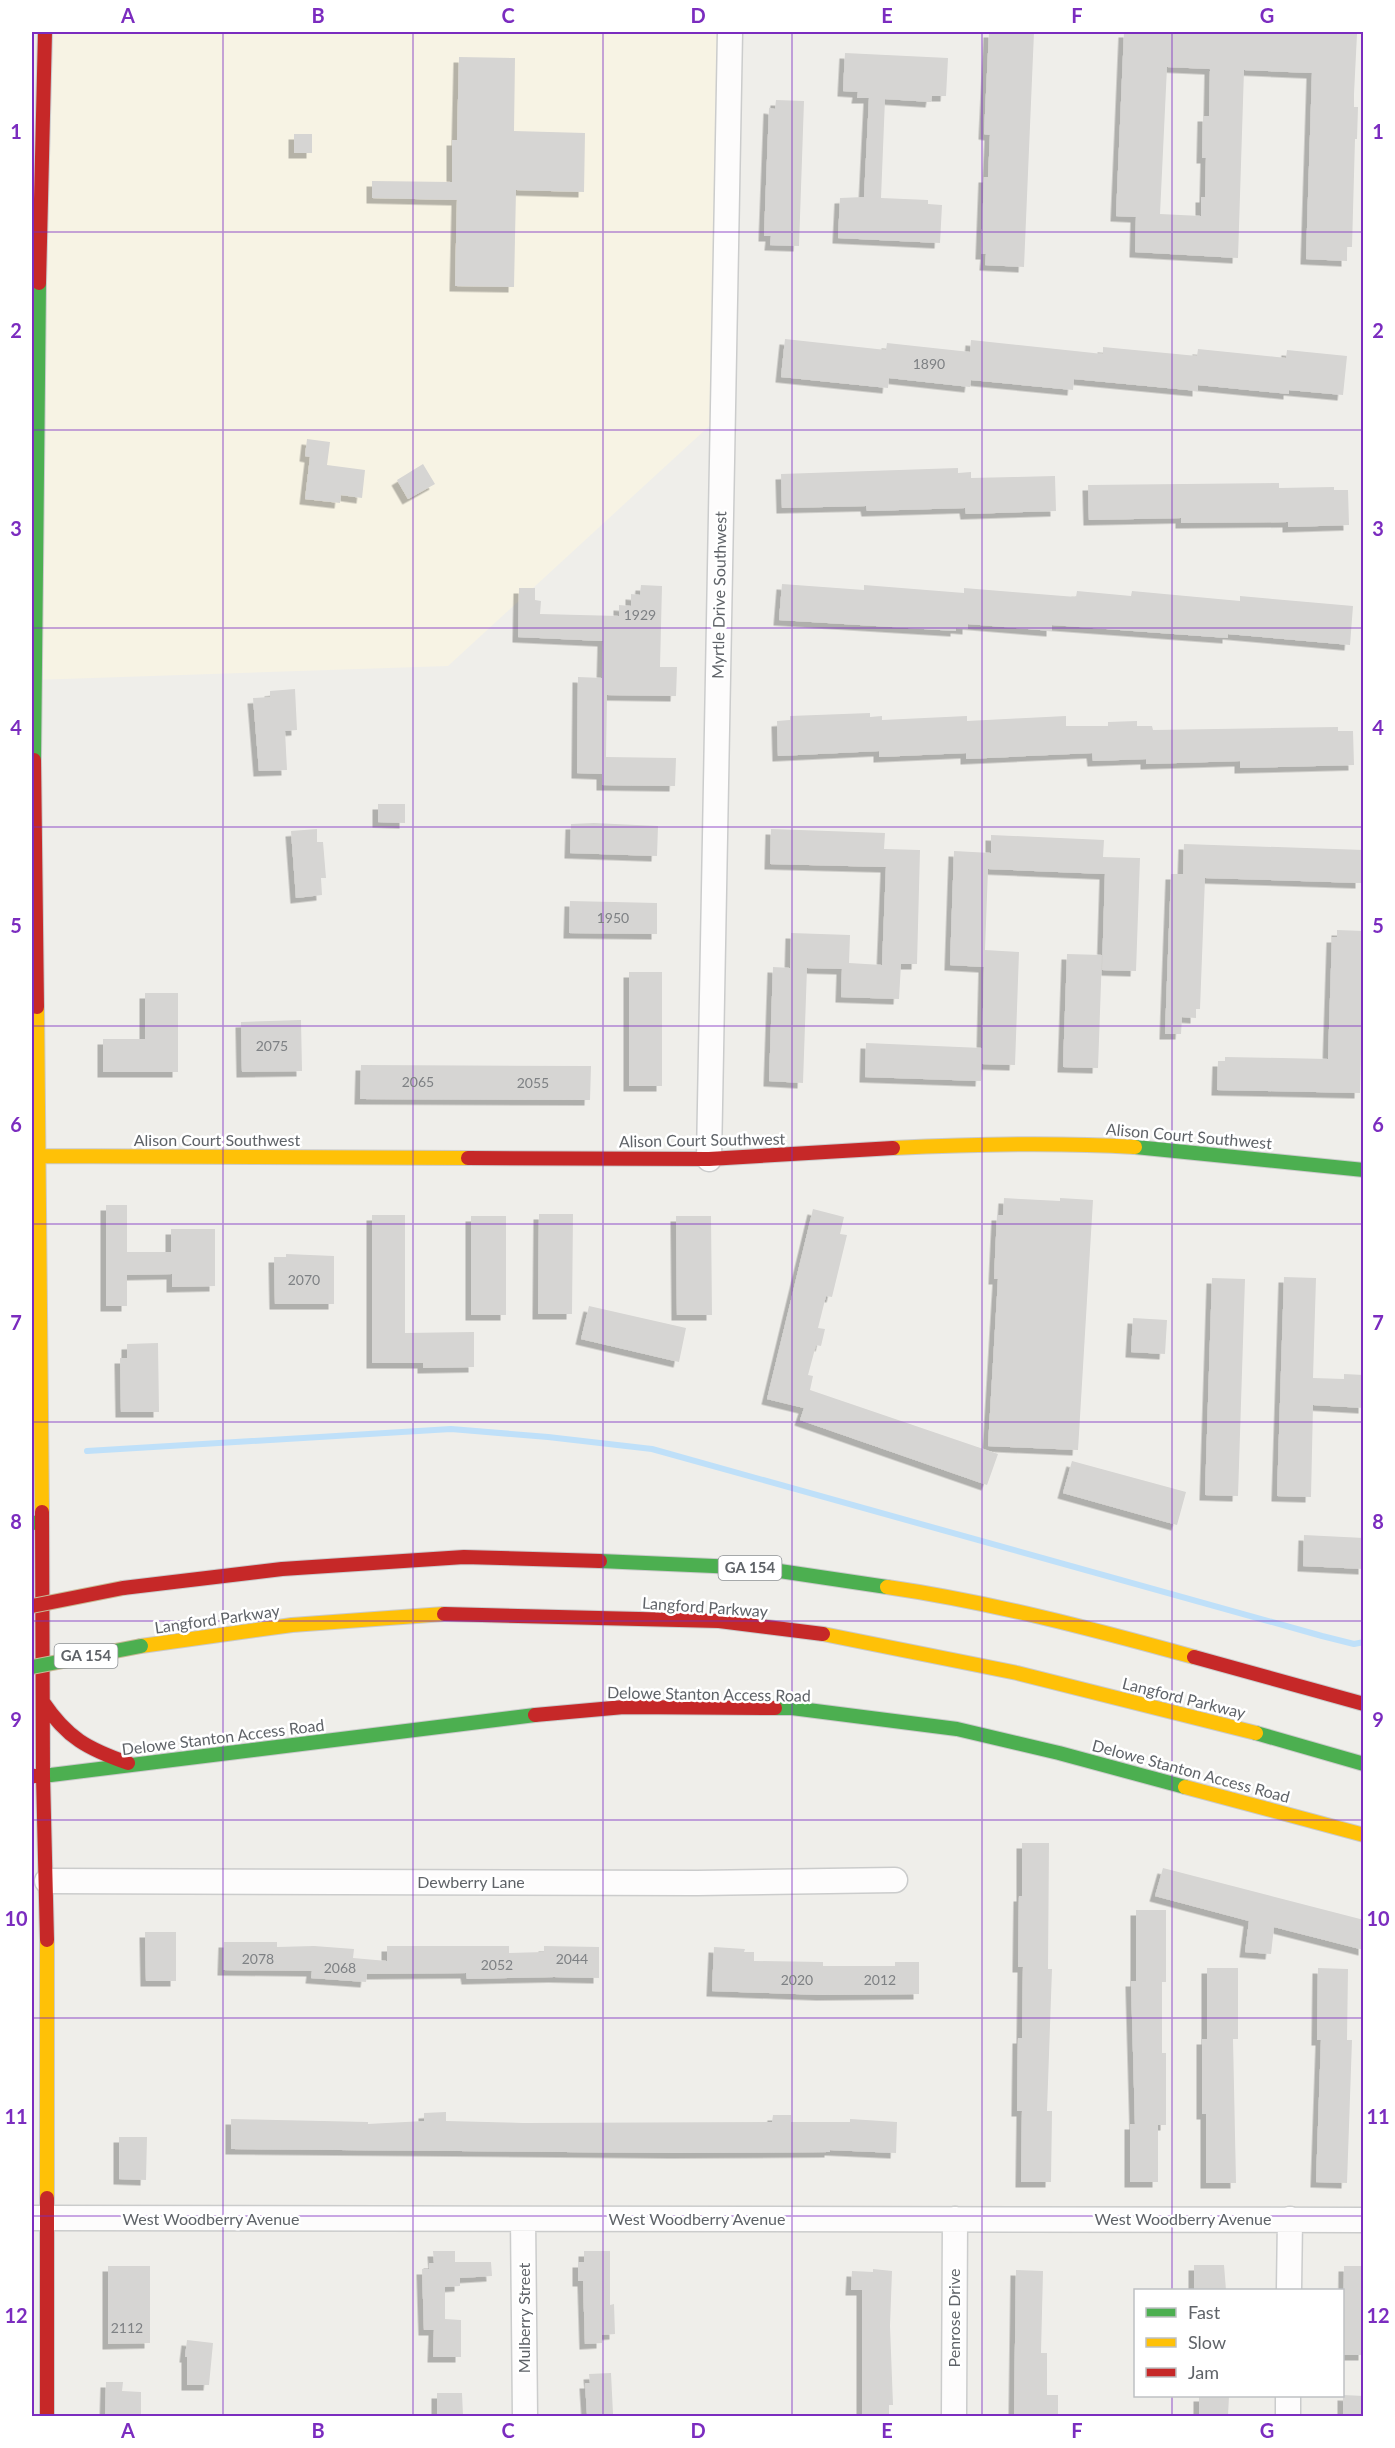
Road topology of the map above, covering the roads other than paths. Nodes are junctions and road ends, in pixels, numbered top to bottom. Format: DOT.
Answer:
graph roads {
  1 [pos="45,32"];
  2 [pos="730,32"];
  3 [pos="36,128"];
  4 [pos="33,602"];
  5 [pos="40,1156"];
  6 [pos="709,1159"];
  7 [pos="1364,1170"];
  8 [pos="37,1522"];
  9 [pos="32,1606"];
  10 [pos="32,1667"];
  11 [pos="43,1702"];
  12 [pos="1364,1704"];
  13 [pos="1364,1764"];
  14 [pos="133,1765"];
  15 [pos="37,1776"];
  16 [pos="1364,1835"];
  17 [pos="895,1880"];
  18 [pos="47,1881"];
  19 [pos="39,2218"];
  20 [pos="523,2219"];
  21 [pos="955,2219"];
  22 [pos="1290,2219"];
  23 [pos="1364,2220"];
  24 [pos="1289,2289"];
  25 [pos="1288,2397"];
  26 [pos="46,2416"];
  27 [pos="525,2416"];
  28 [pos="954,2416"];
  29 [pos="1288,2416"];
  1 -- 3 [label="main road"];
  2 -- 6 [label="street, Myrtle Drive Southwest"];
  3 -- 4 [label="main road"];
  4 -- 5 [label="main road"];
  5 -- 6 [label="main road, Alison Court Southwest"];
  5 -- 8 [label="main road"];
  6 -- 7 [label="main road, Alison Court Southwest"];
  8 -- 11 [label="main road"];
  9 -- 12 [label="main road, GA 154, bridge"];
  10 -- 13 [label="main road, Langford Parkway / GA 154, bridge"];
  11 -- 14 [label="main road"];
  11 -- 15 [label="main road"];
  14 -- 15 [label="main road, Delowe Stanton Access Road"];
  14 -- 16 [label="main road, Delowe Stanton Access Road"];
  15 -- 18 [label="main road"];
  17 -- 18 [label="street, Dewberry Lane"];
  18 -- 19 [label="main road"];
  19 -- 20 [label="street, West Woodberry Avenue"];
  19 -- 26 [label="main road"];
  20 -- 21 [label="street, West Woodberry Avenue"];
  20 -- 27 [label="street, Mulberry Street"];
  21 -- 22 [label="street, West Woodberry Avenue"];
  21 -- 28 [label="street, Penrose Drive"];
  22 -- 23 [label="street, West Woodberry Avenue"];
  22 -- 24 [label="street"];
  25 -- 29 [label="street"];
}
